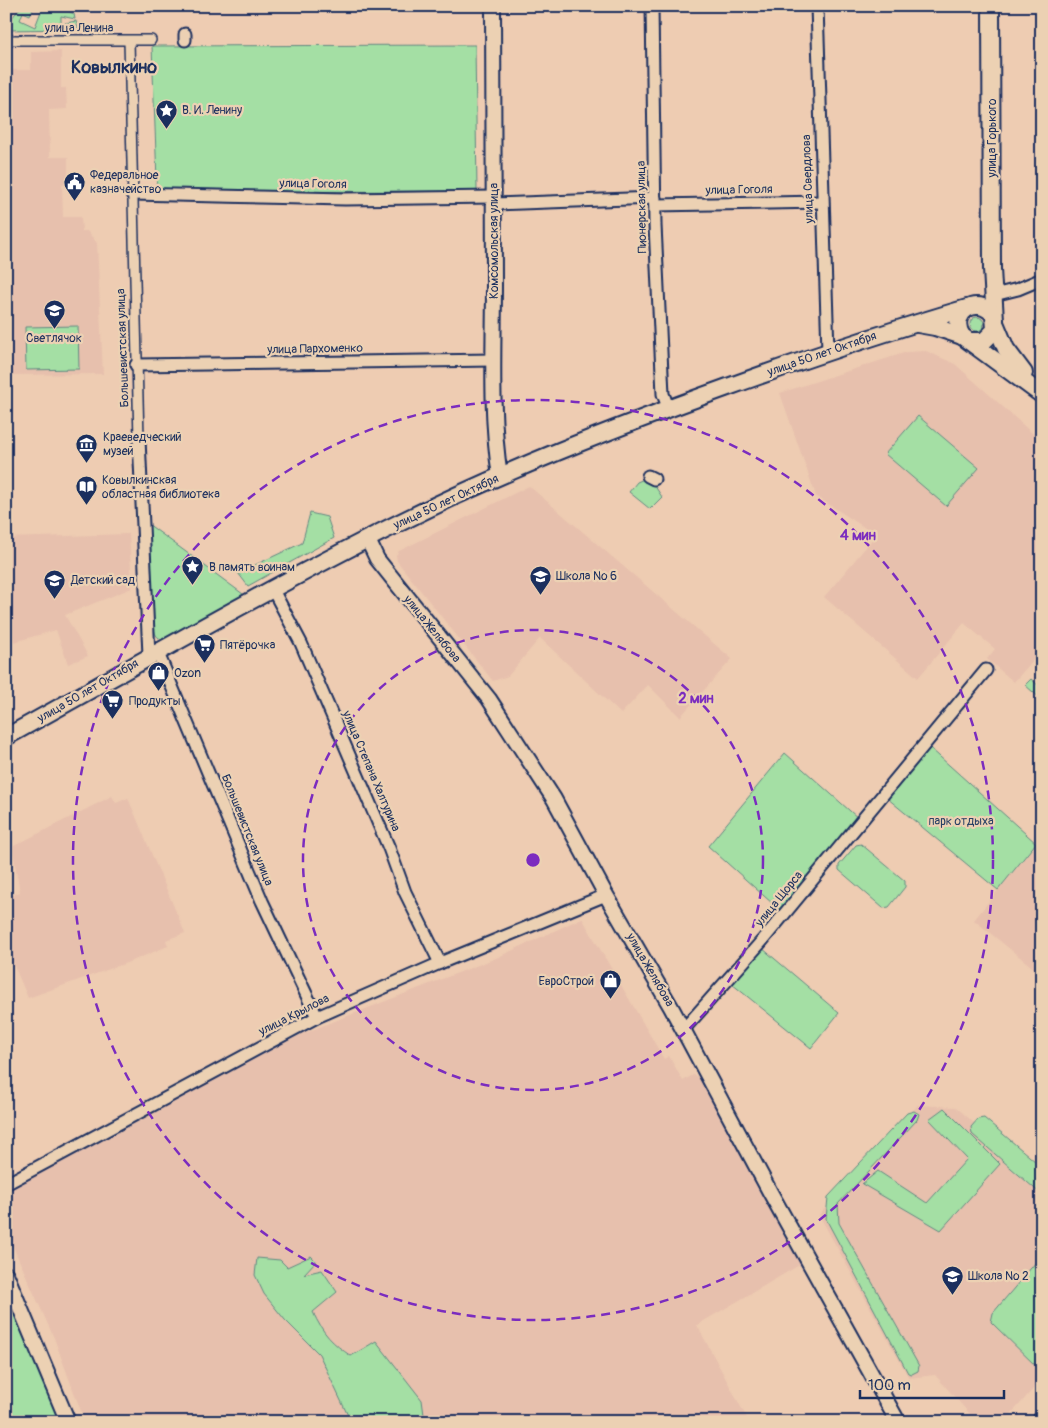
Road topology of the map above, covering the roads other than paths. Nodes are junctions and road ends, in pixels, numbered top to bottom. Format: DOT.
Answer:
graph roads {
  1 [pos="493,6"];
  2 [pos="652,6"];
  3 [pos="817,6"];
  4 [pos="991,6"];
  5 [pos="6,40"];
  6 [pos="152,40"];
  7 [pos="129,41"];
  8 [pos="132,194"];
  9 [pos="494,200"];
  10 [pos="655,202"];
  11 [pos="822,202"];
  12 [pos="992,269"];
  13 [pos="1042,279"];
  14 [pos="994,295"];
  15 [pos="969,306"];
  16 [pos="995,323"];
  17 [pos="911,324"];
  18 [pos="966,339"];
  19 [pos="828,351"];
  20 [pos="494,360"];
  21 [pos="136,365"];
  22 [pos="1041,395"];
  23 [pos="668,407"];
  24 [pos="139,439"];
  25 [pos="500,476"];
  26 [pos="368,540"];
  27 [pos="273,590"];
  28 [pos="153,653"];
  29 [pos="986,670"];
  30 [pos="6,737"];
  31 [pos="606,895"];
  32 [pos="440,963"];
  33 [pos="317,1017"];
  34 [pos="683,1030"];
  35 [pos="6,1184"];
  36 [pos="6,1274"];
  37 [pos="1042,1418"];
  38 [pos="68,1422"];
  39 [pos="898,1422"];
  40 [pos="1039,1422"];
  1 -- 9 [label="street, Комсомольская улица"];
  2 -- 10 [label="street, Пионерская улица"];
  3 -- 11 [label="street, улица Свердлова"];
  4 -- 12 [label="main road, улица Горького"];
  5 -- 7 [label="street, улица Ленина"];
  6 -- 7 [label="street, улица Ленина"];
  7 -- 8 [label="street, Большевистская улица"];
  8 -- 9 [label="street, улица Гоголя"];
  8 -- 21 [label="street, Большевистская улица"];
  9 -- 10 [label="street, улица Гоголя"];
  9 -- 20 [label="street, Комсомольская улица"];
  10 -- 11 [label="street, улица Гоголя"];
  10 -- 23 [label="street, Пионерская улица"];
  11 -- 19 [label="street, улица Свердлова"];
  12 -- 14 [label="main road, улица Горького"];
  12 -- 15 [label="main road, улица Горького"];
  13 -- 14 [label="street"];
  14 -- 16 [label="main road, улица Горького"];
  15 -- 16 [label="main road"];
  15 -- 17 [label="main road, улица 50 лет Октября"];
  15 -- 18 [label="main road"];
  16 -- 18 [label="main road"];
  16 -- 22 [label="main road"];
  17 -- 18 [label="main road, улица 50 лет Октября"];
  17 -- 19 [label="main road, улица 50 лет Октября"];
  18 -- 22 [label="main road, улица 50 лет Октября"];
  19 -- 23 [label="main road, улица 50 лет Октября"];
  20 -- 21 [label="street, улица Пархоменко"];
  20 -- 25 [label="street, Комсомольская улица"];
  21 -- 24 [label="street, Большевистская улица"];
  23 -- 25 [label="main road, улица 50 лет Октября"];
  24 -- 28 [label="street, Большевистская улица"];
  25 -- 26 [label="main road, улица 50 лет Октября"];
  26 -- 27 [label="main road, улица 50 лет Октября"];
  26 -- 31 [label="street, улица Желябова"];
  27 -- 28 [label="main road, улица 50 лет Октября"];
  27 -- 32 [label="street, улица Степана Халтурина"];
  28 -- 30 [label="main road, улица 50 лет Октября"];
  28 -- 33 [label="street, Большевистская улица"];
  29 -- 34 [label="street, улица Щорса"];
  31 -- 32 [label="street, улица Крылова"];
  31 -- 34 [label="street, улица Желябова"];
  32 -- 33 [label="street, улица Крылова"];
  33 -- 35 [label="street, улица Крылова"];
  34 -- 39 [label="street, улица Желябова"];
  36 -- 38 [label="street"];
  37 -- 40 [label="street"];
}
